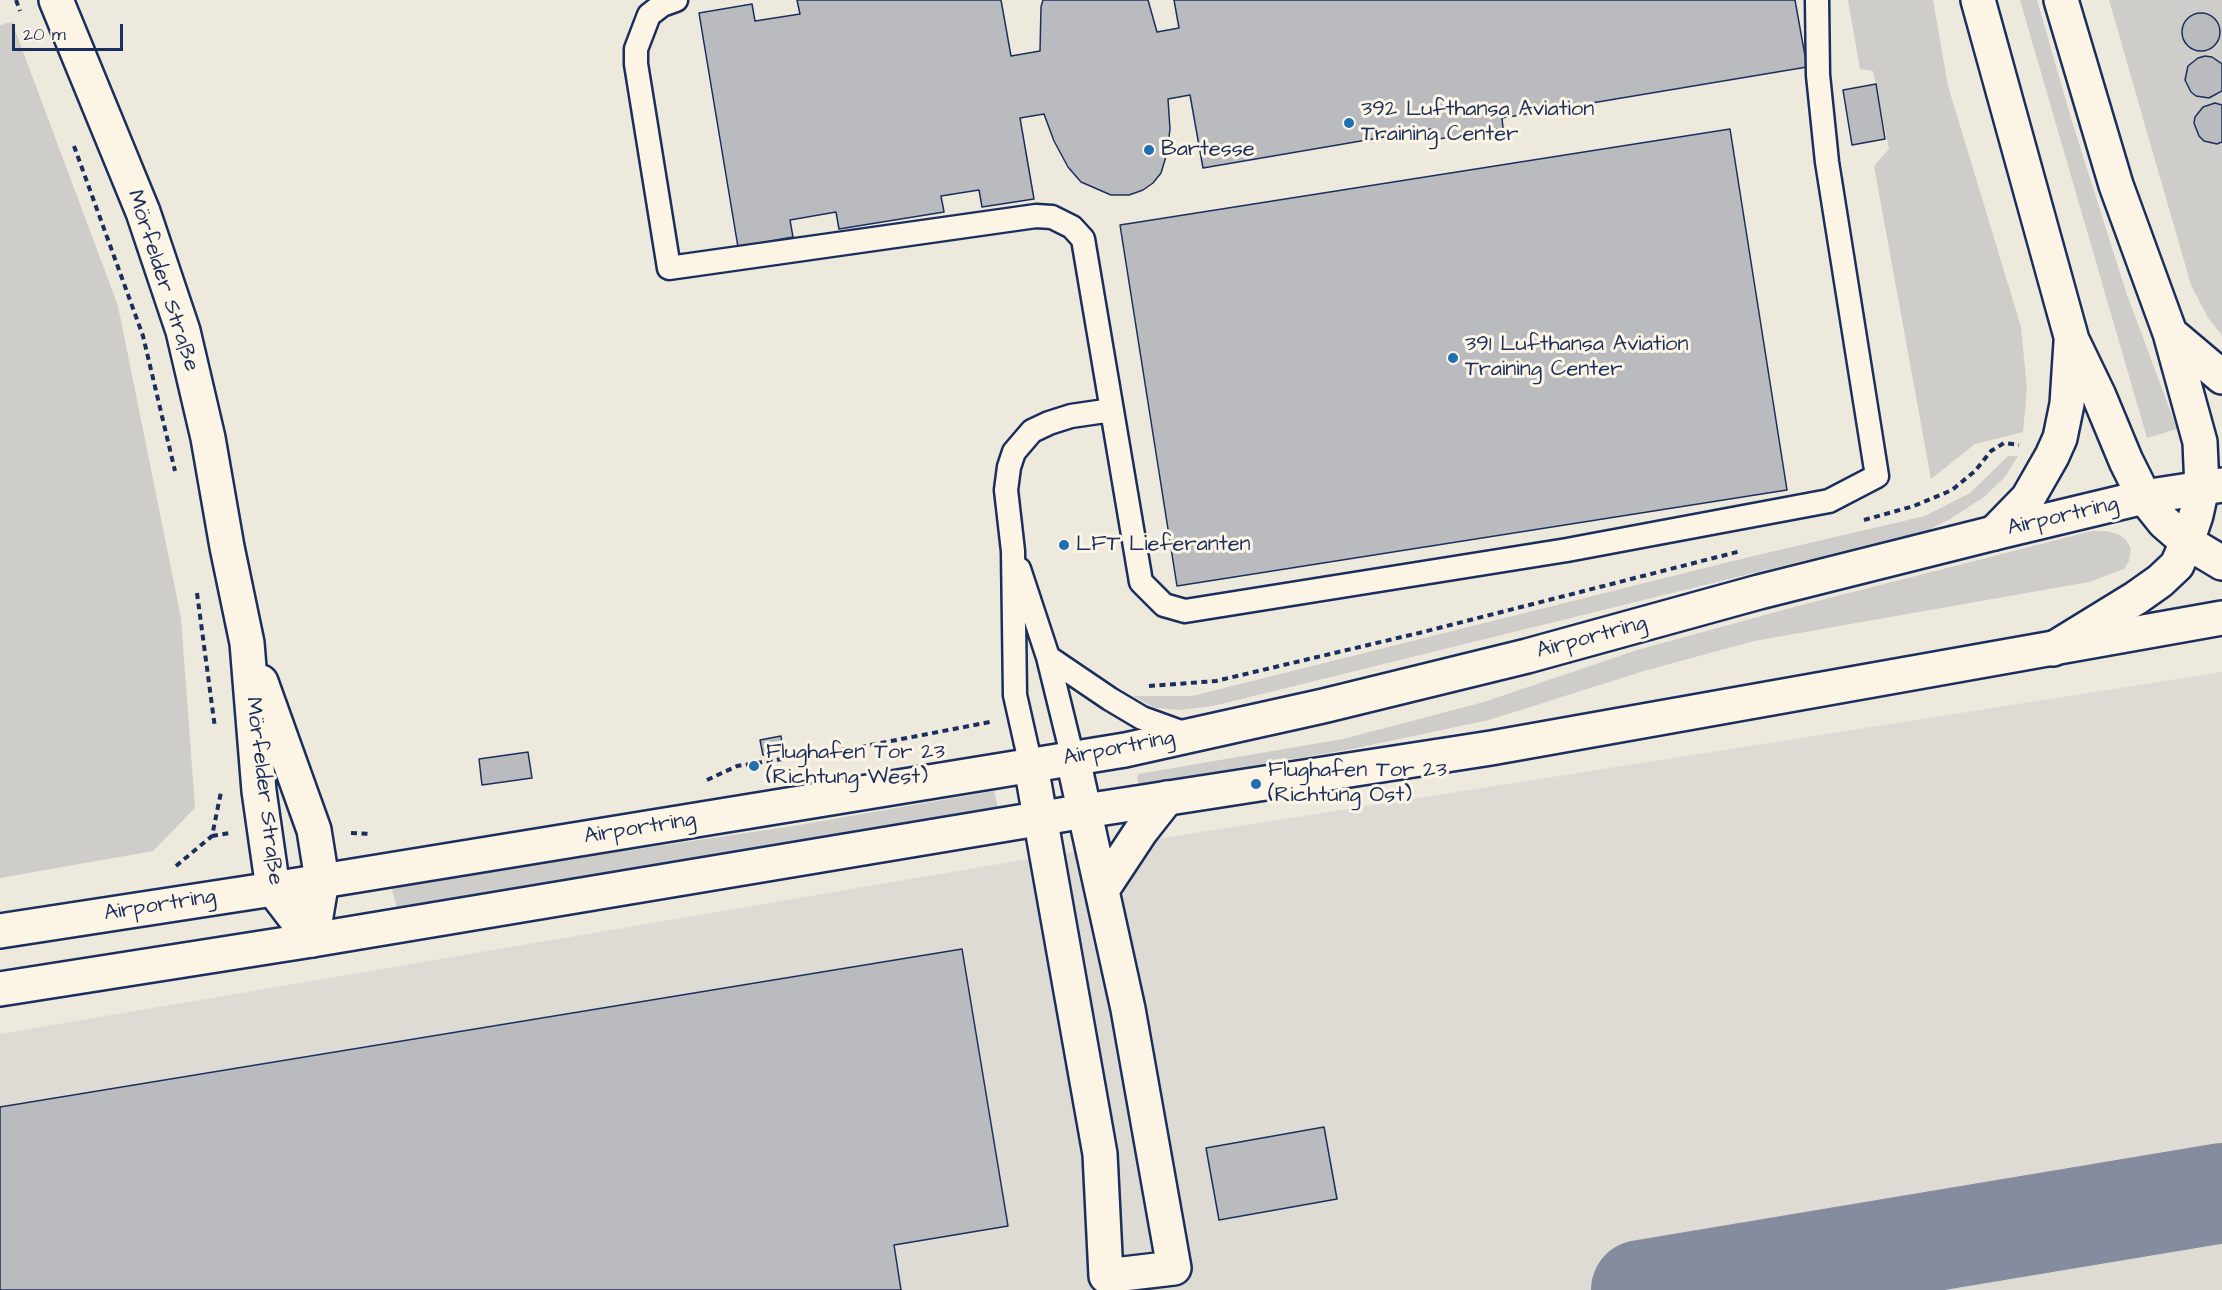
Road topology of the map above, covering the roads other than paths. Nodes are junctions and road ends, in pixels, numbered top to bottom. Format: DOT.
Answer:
graph roads {
  1 [pos="56,0"];
  2 [pos="676,0"];
  3 [pos="1817,0"];
  4 [pos="1978,0"];
  5 [pos="2061,0"];
  6 [pos="2170,333"];
  7 [pos="2072,340"];
  8 [pos="2222,377"];
  9 [pos="1112,410"];
  10 [pos="2212,487"];
  11 [pos="2144,497"];
  12 [pos="1994,533"];
  13 [pos="2187,543"];
  14 [pos="1013,551"];
  15 [pos="2222,563"];
  16 [pos="2222,618"];
  17 [pos="247,643"];
  18 [pos="2053,649"];
  19 [pos="1048,657"];
  20 [pos="1190,735"];
  21 [pos="1073,759"];
  22 [pos="1031,766"];
  23 [pos="1167,798"];
  24 [pos="1085,811"];
  25 [pos="1040,819"];
  26 [pos="321,880"];
  27 [pos="273,889"];
  28 [pos="1102,890"];
  29 [pos="0,931"];
  30 [pos="312,940"];
  31 [pos="0,989"];
  32 [pos="1175,1279"];
  33 [pos="1107,1283"];
  1 -- 17 [label="main road, Mörfelder Straße"];
  2 -- 9 [label="lane"];
  3 -- 9 [label="lane"];
  4 -- 7 [label="main road"];
  5 -- 6 [label="main road"];
  6 -- 8 [label="main road"];
  6 -- 10 [label="main road"];
  7 -- 11 [label="main road"];
  7 -- 12 [label="main road"];
  9 -- 14 [label="lane"];
  10 -- 11 [label="main road, Airportring"];
  10 -- 13 [label="main road"];
  11 -- 12 [label="main road, Airportring"];
  11 -- 13 [label="main road"];
  12 -- 20 [label="main road, Airportring"];
  13 -- 15 [label="main road"];
  13 -- 18 [label="main road"];
  14 -- 19 [label="lane"];
  14 -- 22 [label="lane"];
  16 -- 18 [label="main road"];
  17 -- 26 [label="main road, Mörfelder Straße"];
  17 -- 27 [label="main road, Mörfelder Straße"];
  18 -- 23 [label="main road"];
  19 -- 20 [label="lane"];
  19 -- 21 [label="lane"];
  20 -- 21 [label="main road, Airportring"];
  21 -- 22 [label="main road, Airportring"];
  21 -- 24 [label="main road"];
  22 -- 25 [label="main road"];
  22 -- 26 [label="main road, Airportring"];
  23 -- 24 [label="main road"];
  23 -- 28 [label="main road"];
  24 -- 25 [label="main road"];
  24 -- 28 [label="main road"];
  25 -- 30 [label="main road"];
  25 -- 33 [label="main road"];
  26 -- 27 [label="main road, Airportring"];
  26 -- 30 [label="main road, Mörfelder Straße"];
  27 -- 29 [label="main road, Airportring"];
  27 -- 30 [label="main road, Mörfelder Straße"];
  28 -- 32 [label="main road"];
  30 -- 31 [label="main road"];
  32 -- 33 [label="main road"];
}
